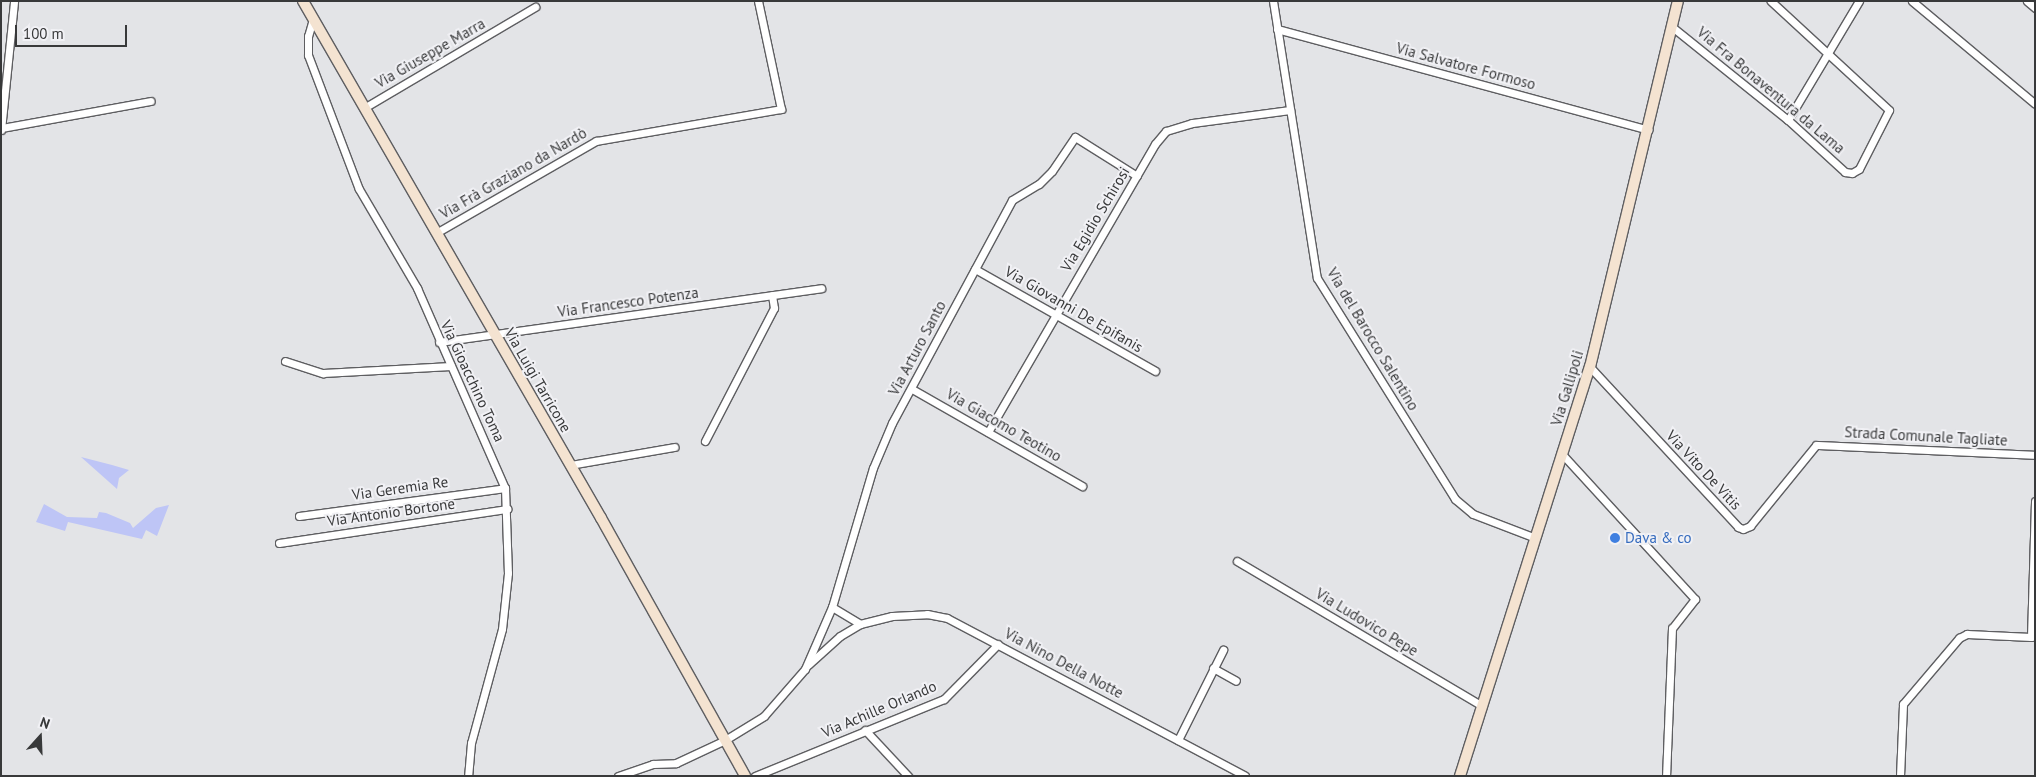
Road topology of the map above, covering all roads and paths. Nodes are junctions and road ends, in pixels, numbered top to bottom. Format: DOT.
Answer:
graph roads {
  1 [pos="14,1"];
  2 [pos="758,1"];
  3 [pos="1273,1"];
  4 [pos="1678,1"];
  5 [pos="1771,1"];
  6 [pos="1859,1"];
  7 [pos="1912,1"];
  8 [pos="2027,1"];
  9 [pos="306,2"];
  10 [pos="535,7"];
  11 [pos="2035,8"];
  12 [pos="313,20"];
  13 [pos="1672,26"];
  14 [pos="1277,29"];
  15 [pos="1828,53"];
  16 [pos="150,101"];
  17 [pos="2035,104"];
  18 [pos="364,108"];
  19 [pos="1290,110"];
  20 [pos="1788,120"];
  21 [pos="1,129"];
  22 [pos="1648,130"];
  23 [pos="1137,176"];
  24 [pos="436,233"];
  25 [pos="978,270"];
  26 [pos="821,288"];
  27 [pos="772,295"];
  28 [pos="1055,314"];
  29 [pos="495,336"];
  30 [pos="439,342"];
  31 [pos="285,361"];
  32 [pos="450,366"];
  33 [pos="1590,366"];
  34 [pos="1155,371"];
  35 [pos="912,389"];
  36 [pos="988,432"];
  37 [pos="705,441"];
  38 [pos="1816,445"];
  39 [pos="674,447"];
  40 [pos="1562,454"];
  41 [pos="2035,455"];
  42 [pos="570,466"];
  43 [pos="1082,486"];
  44 [pos="505,488"];
  45 [pos="2035,501"];
  46 [pos="507,509"];
  47 [pos="300,516"];
  48 [pos="1536,538"];
  49 [pos="279,543"];
  50 [pos="1237,561"];
  51 [pos="832,606"];
  52 [pos="860,624"];
  53 [pos="2033,637"];
  54 [pos="998,644"];
  55 [pos="1223,650"];
  56 [pos="1214,668"];
  57 [pos="804,669"];
  58 [pos="1236,681"];
  59 [pos="1482,706"];
  60 [pos="865,730"];
  61 [pos="725,740"];
  62 [pos="1178,740"];
  63 [pos="468,776"];
  64 [pos="618,776"];
  65 [pos="745,776"];
  66 [pos="755,776"];
  67 [pos="908,776"];
  68 [pos="1244,776"];
  69 [pos="1460,776"];
  70 [pos="1666,776"];
  71 [pos="1900,776"];
  1 -- 21 [label="street"];
  2 -- 24 [label="street, Via Frà Graziano da Nardò"];
  3 -- 14 [label="street, Via del Barocco Salentino"];
  4 -- 13 [label="main road, Via Gallipoli"];
  5 -- 15 [label="street"];
  6 -- 15 [label="street"];
  7 -- 17 [label="street"];
  8 -- 11 [label="street"];
  9 -- 12 [label="main road, Via Luigi Tarricone"];
  10 -- 18 [label="street, Via Giuseppe Marra"];
  12 -- 18 [label="main road, Via Luigi Tarricone"];
  12 -- 30 [label="street, Via Gioacchino Toma"];
  13 -- 20 [label="street, Via Fra Bonaventura da Lama"];
  13 -- 22 [label="main road, Via Gallipoli"];
  14 -- 19 [label="street, Via del Barocco Salentino"];
  14 -- 22 [label="street, Via Salvatore Formoso"];
  15 -- 20 [label="street"];
  15 -- 20 [label="street, Via Fra Bonaventura da Lama"];
  16 -- 21 [label="street"];
  18 -- 24 [label="main road, Via Luigi Tarricone"];
  19 -- 23 [label="street, Via Egidio Schirosi"];
  19 -- 48 [label="street, Via del Barocco Salentino"];
  22 -- 33 [label="main road, Via Gallipoli"];
  23 -- 25 [label="street, Via Arturo Santo"];
  23 -- 28 [label="street, Via Egidio Schirosi"];
  24 -- 29 [label="main road, Via Luigi Tarricone"];
  25 -- 28 [label="street, Via Giovanni De Epifanis"];
  25 -- 35 [label="street, Via Arturo Santo"];
  26 -- 27 [label="street, Via Francesco Potenza"];
  27 -- 29 [label="street, Via Francesco Potenza"];
  27 -- 37 [label="street"];
  28 -- 34 [label="street, Via Giovanni De Epifanis"];
  28 -- 36 [label="street, Via Egidio Schirosi"];
  29 -- 30 [label="street, Via Francesco Potenza"];
  29 -- 42 [label="main road, Via Luigi Tarricone"];
  30 -- 32 [label="street, Via Gioacchino Toma"];
  31 -- 32 [label="street"];
  32 -- 44 [label="street, Via Gioacchino Toma"];
  33 -- 38 [label="street, Via Vito De Vitis"];
  33 -- 40 [label="main road, Via Gallipoli"];
  35 -- 36 [label="street, Via Giacomo Teotino"];
  35 -- 51 [label="street, Via Arturo Santo"];
  36 -- 43 [label="street, Via Giacomo Teotino"];
  38 -- 41 [label="street, Strada Comunale Tagliate"];
  39 -- 42 [label="street"];
  40 -- 48 [label="main road, Via Gallipoli"];
  40 -- 70 [label="street"];
  42 -- 61 [label="main road, Via Luigi Tarricone"];
  44 -- 46 [label="street, Via Gioacchino Toma"];
  44 -- 47 [label="street, Via Geremia Re"];
  45 -- 53 [label="street"];
  46 -- 49 [label="street, Via Antonio Bortone"];
  46 -- 63 [label="street, Via Gioacchino Toma"];
  48 -- 59 [label="main road, Via Gallipoli"];
  50 -- 59 [label="street, Via Ludovico Pepe"];
  51 -- 52 [label="street"];
  51 -- 57 [label="street, Via Arturo Santo"];
  52 -- 54 [label="street, Via Nino Della Notte"];
  52 -- 57 [label="street, Via Arturo Santo"];
  53 -- 71 [label="street"];
  54 -- 60 [label="street, Via Achille Orlando"];
  54 -- 62 [label="street, Via Nino Della Notte"];
  55 -- 56 [label="street"];
  56 -- 58 [label="street"];
  56 -- 62 [label="street"];
  57 -- 61 [label="street, Via Arturo Santo"];
  59 -- 69 [label="main road, Via Gallipoli"];
  60 -- 66 [label="street, Via Achille Orlando"];
  60 -- 67 [label="street"];
  61 -- 64 [label="street, Via Arturo Santo"];
  61 -- 65 [label="main road, Via Luigi Tarricone"];
  62 -- 68 [label="street, Via Nino Della Notte"];
}
